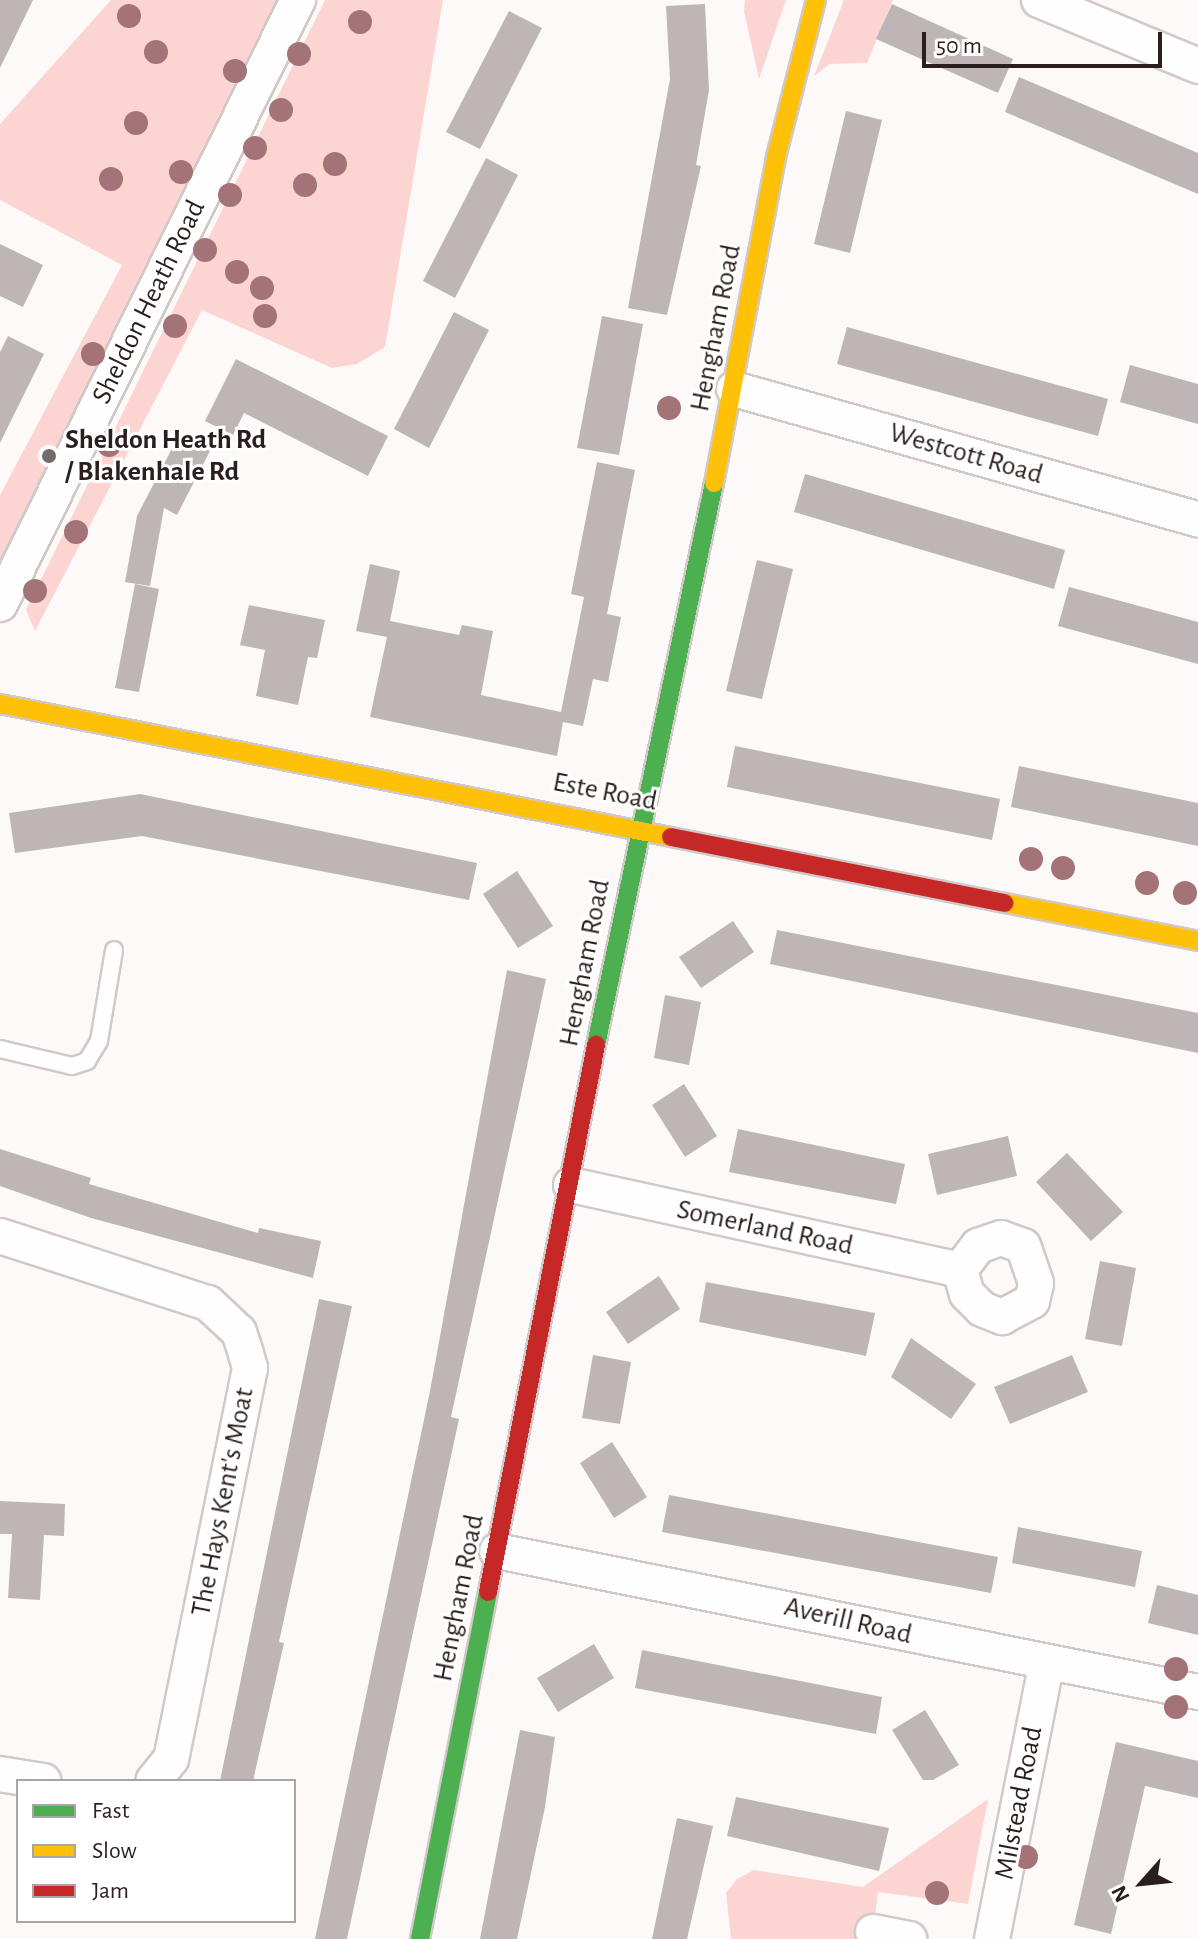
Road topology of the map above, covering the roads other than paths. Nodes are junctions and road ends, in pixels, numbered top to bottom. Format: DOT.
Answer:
graph roads {
  1 [pos="298,0"];
  2 [pos="816,0"];
  3 [pos="1039,0"];
  4 [pos="1198,66"];
  5 [pos="734,389"];
  6 [pos="1198,519"];
  7 [pos="0,604"];
  8 [pos="0,704"];
  9 [pos="639,827"];
  10 [pos="1198,941"];
  11 [pos="114,950"];
  12 [pos="0,1049"];
  13 [pos="571,1185"];
  14 [pos="0,1236"];
  15 [pos="960,1270"];
  16 [pos="497,1551"];
  17 [pos="1046,1666"];
  18 [pos="1198,1692"];
  19 [pos="0,1774"];
  20 [pos="31,1779"];
  21 [pos="155,1779"];
  22 [pos="873,1932"];
  23 [pos="420,1939"];
  24 [pos="909,1939"];
  25 [pos="992,1939"];
  1 -- 7 [label="street, Sheldon Heath Road"];
  2 -- 5 [label="street, Hengham Road"];
  3 -- 4 [label="street"];
  5 -- 6 [label="street, Westcott Road"];
  5 -- 9 [label="street, Hengham Road"];
  8 -- 9 [label="street, Este Road"];
  9 -- 10 [label="street, Este Road"];
  9 -- 13 [label="street, Hengham Road"];
  11 -- 12 [label="lane"];
  13 -- 15 [label="street, Somerland Road"];
  13 -- 16 [label="street, Hengham Road"];
  14 -- 21 [label="street, The Hays Kent's Moat"];
  16 -- 17 [label="street, Averill Road"];
  16 -- 23 [label="street, Hengham Road"];
  17 -- 18 [label="street, Averill Road"];
  17 -- 25 [label="street, Milstead Road"];
  19 -- 20 [label="street"];
  22 -- 24 [label="street"];
}
